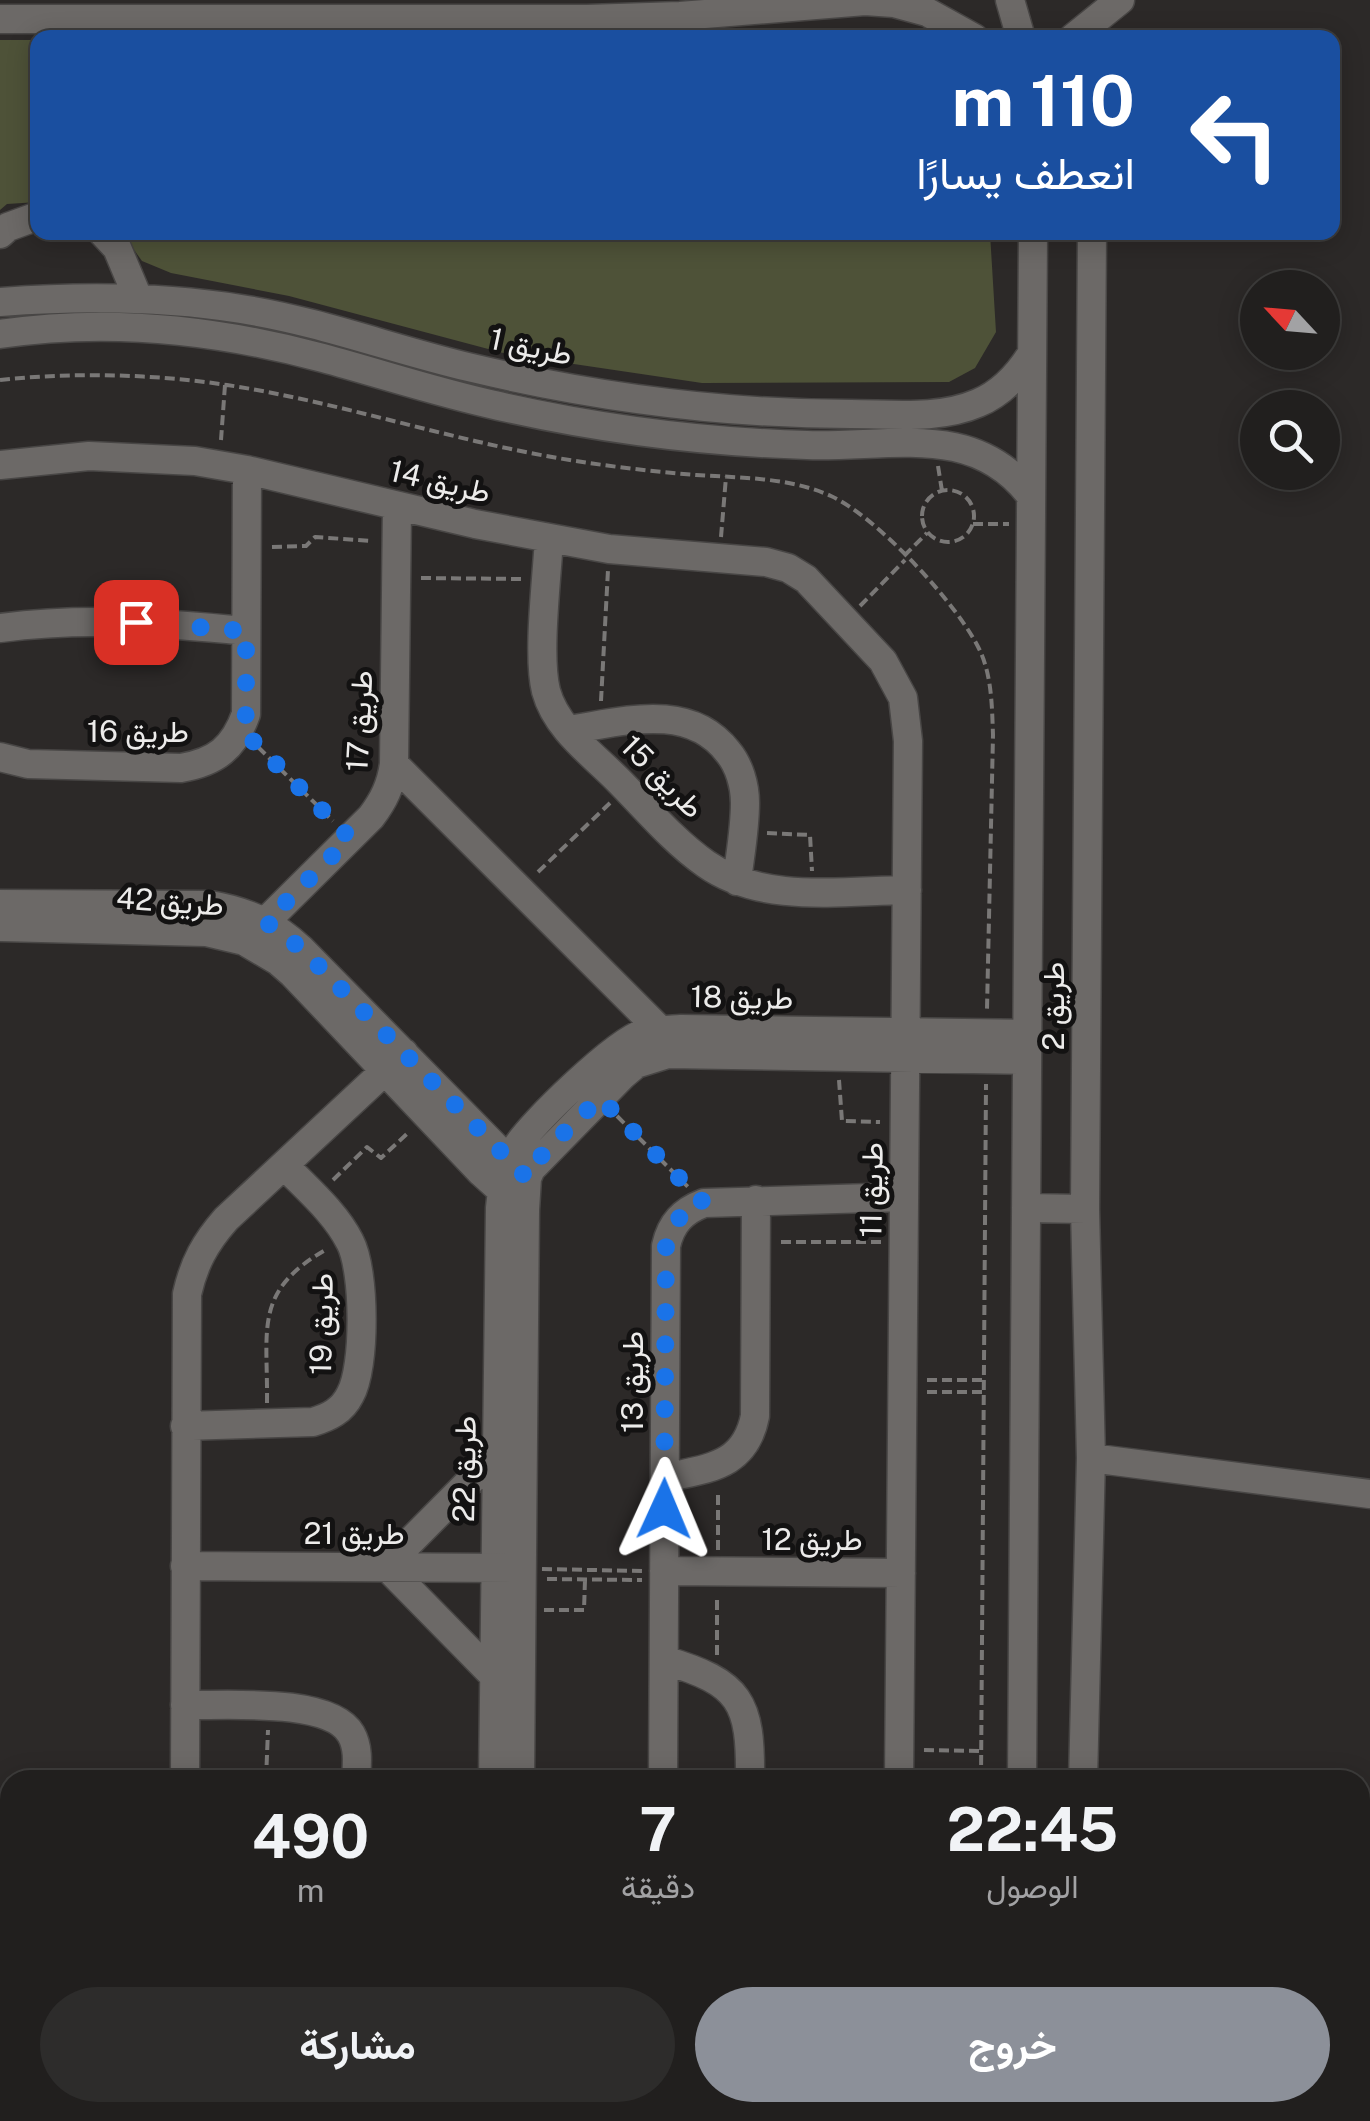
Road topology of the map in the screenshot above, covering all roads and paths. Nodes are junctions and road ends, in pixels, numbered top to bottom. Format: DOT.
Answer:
graph roads {
  1 [pos="1010,0"];
  2 [pos="1114,3"];
  3 [pos="502,10"];
  4 [pos="0,19"];
  5 [pos="961,30"];
  6 [pos="1019,30"];
  7 [pos="1082,30"];
  8 [pos="1103,30"];
  9 [pos="30,219"];
  10 [pos="0,234"];
  11 [pos="109,240"];
  12 [pos="1033,240"];
  13 [pos="1092,240"];
  14 [pos="138,298"];
  15 [pos="0,302"];
  16 [pos="0,334"];
  17 [pos="1032,353"];
  18 [pos="226,384"];
  19 [pos="0,465"];
  20 [pos="233,468"];
  21 [pos="726,477"];
  22 [pos="397,506"];
  23 [pos="1031,510"];
  24 [pos="974,524"];
  25 [pos="927,533"];
  26 [pos="549,538"];
  27 [pos="397,542"];
  28 [pos="247,548"];
  29 [pos="610,549"];
  30 [pos="720,558"];
  31 [pos="396,577"];
  32 [pos="547,579"];
  33 [pos="846,620"];
  34 [pos="0,628"];
  35 [pos="246,631"];
  36 [pos="599,725"];
  37 [pos="241,729"];
  38 [pos="568,730"];
  39 [pos="0,757"];
  40 [pos="394,764"];
  41 [pos="626,788"];
  42 [pos="742,832"];
  43 [pos="350,838"];
  44 [pos="737,881"];
  45 [pos="520,890"];
  46 [pos="906,890"];
  47 [pos="812,891"];
  48 [pos="0,904"];
  49 [pos="266,922"];
  50 [pos="0,927"];
  51 [pos="246,942"];
  52 [pos="660,1030"];
  53 [pos="905,1046"];
  54 [pos="1027,1047"];
  55 [pos="685,1056"];
  56 [pos="838,1058"];
  57 [pos="986,1060"];
  58 [pos="394,1062"];
  59 [pos="600,1098"];
  60 [pos="427,1115"];
  61 [pos="905,1122"];
  62 [pos="284,1165"];
  63 [pos="518,1170"];
  64 [pos="501,1192"];
  65 [pos="904,1197"];
  66 [pos="315,1198"];
  67 [pos="756,1200"];
  68 [pos="704,1203"];
  69 [pos="1026,1208"];
  70 [pos="1085,1209"];
  71 [pos="525,1210"];
  72 [pos="348,1237"];
  73 [pos="904,1242"];
  74 [pos="756,1243"];
  75 [pos="984,1380"];
  76 [pos="902,1386"];
  77 [pos="984,1392"];
  78 [pos="266,1423"];
  79 [pos="186,1426"];
  80 [pos="497,1454"];
  81 [pos="1091,1458"];
  82 [pos="665,1478"];
  83 [pos="1370,1494"];
  84 [pos="185,1566"];
  85 [pos="386,1566"];
  86 [pos="513,1571"];
  87 [pos="901,1573"];
  88 [pos="664,1576"];
  89 [pos="585,1580"];
  90 [pos="522,1610"];
  91 [pos="664,1660"];
  92 [pos="494,1676"];
  93 [pos="185,1705"];
  94 [pos="270,1707"];
  95 [pos="929,1750"];
  96 [pos="981,1752"];
  97 [pos="185,1770"];
  98 [pos="267,1770"];
  99 [pos="356,1770"];
  100 [pos="493,1770"];
  101 [pos="520,1770"];
  102 [pos="663,1770"];
  103 [pos="750,1770"];
  104 [pos="899,1770"];
  105 [pos="981,1770"];
  106 [pos="1022,1770"];
  107 [pos="1083,1770"];
  1 -- 6 [label="street"];
  2 -- 7 [label="street"];
  2 -- 8 [label="street"];
  3 -- 4 [label="street"];
  3 -- 5 [label="street"];
  9 -- 10 [label="street"];
  11 -- 14 [label="street"];
  12 -- 17 [label="street, طريق 2"];
  13 -- 70 [label="street, طريق 2"];
  14 -- 15 [label="street, طريق 1"];
  14 -- 17 [label="street, طريق 1"];
  16 -- 23 [label="street"];
  17 -- 23 [label="street, طريق 2"];
  18 -- 20 [label="path"];
  19 -- 20 [label="street, طريق 14"];
  20 -- 22 [label="street, طريق 14"];
  20 -- 28 [label="street"];
  21 -- 30 [label="path"];
  22 -- 26 [label="street, طريق 14"];
  22 -- 27 [label="street, طريق 17"];
  23 -- 24 [label="path"];
  23 -- 54 [label="street, طريق 2"];
  24 -- 25 [label="path"];
  24 -- 25 [label="path"];
  25 -- 33 [label="path"];
  26 -- 29 [label="street, طريق 14"];
  26 -- 32 [label="street, طريق 15"];
  27 -- 28 [label="path"];
  27 -- 31 [label="street, طريق 17"];
  28 -- 35 [label="street"];
  29 -- 30 [label="street, طريق 14"];
  29 -- 36 [label="path"];
  30 -- 33 [label="street, طريق 14"];
  31 -- 32 [label="path"];
  31 -- 40 [label="street, طريق 17"];
  32 -- 38 [label="street, طريق 15"];
  33 -- 46 [label="street, طريق 11"];
  34 -- 35 [label="street"];
  35 -- 37 [label="street"];
  36 -- 38 [label="street"];
  36 -- 42 [label="street"];
  37 -- 39 [label="street, طريق 16"];
  37 -- 43 [label="path"];
  38 -- 41 [label="street, طريق 15"];
  40 -- 43 [label="street, طريق 17"];
  40 -- 45 [label="street"];
  41 -- 44 [label="street, طريق 15"];
  41 -- 45 [label="path"];
  42 -- 44 [label="street"];
  42 -- 47 [label="path"];
  43 -- 49 [label="street, طريق 17"];
  44 -- 47 [label="street, طريق 15"];
  45 -- 52 [label="street"];
  46 -- 47 [label="street, طريق 15"];
  46 -- 53 [label="street, طريق 11"];
  48 -- 49 [label="street, طريق 42"];
  49 -- 51 [label="street, طريق 17"];
  49 -- 58 [label="street, طريق 42"];
  50 -- 51 [label="street, طريق 42"];
  51 -- 58 [label="street, طريق 42"];
  52 -- 53 [label="street, طريق 18"];
  52 -- 55 [label="street"];
  52 -- 63 [label="street, طريق 18"];
  53 -- 54 [label="street, طريق 18"];
  53 -- 56 [label="street, طريق 18"];
  53 -- 57 [label="street, طريق 18"];
  53 -- 61 [label="street, طريق 11"];
  54 -- 57 [label="street, طريق 18"];
  54 -- 69 [label="street, طريق 2"];
  55 -- 56 [label="street, طريق 18"];
  55 -- 59 [label="street, طريق 18"];
  56 -- 61 [label="path"];
  57 -- 75 [label="path"];
  58 -- 60 [label="street, طريق 42"];
  58 -- 62 [label="street"];
  58 -- 63 [label="street, طريق 42"];
  59 -- 63 [label="street, طريق 18"];
  59 -- 68 [label="path"];
  60 -- 64 [label="street, طريق 42"];
  60 -- 66 [label="path"];
  61 -- 65 [label="street, طريق 11"];
  62 -- 66 [label="street, طريق 19"];
  62 -- 79 [label="street"];
  63 -- 64 [label="street, طريق 22"];
  63 -- 71 [label="street, طريق 22"];
  64 -- 71 [label="street, طريق 42"];
  64 -- 80 [label="street, طريق 22"];
  65 -- 67 [label="street"];
  65 -- 73 [label="street, طريق 11"];
  66 -- 72 [label="street, طريق 19"];
  67 -- 68 [label="street"];
  67 -- 74 [label="street"];
  68 -- 82 [label="street, طريق 13"];
  69 -- 70 [label="street"];
  69 -- 106 [label="street, طريق 2"];
  70 -- 81 [label="street, طريق 2"];
  71 -- 86 [label="street, طريق 22"];
  72 -- 78 [label="path"];
  72 -- 78 [label="street, طريق 19"];
  73 -- 74 [label="path"];
  73 -- 76 [label="street, طريق 11"];
  74 -- 82 [label="street"];
  75 -- 76 [label="path"];
  75 -- 77 [label="path"];
  76 -- 77 [label="path"];
  76 -- 87 [label="street, طريق 11"];
  77 -- 96 [label="path"];
  78 -- 79 [label="street, طريق 19"];
  79 -- 84 [label="street"];
  80 -- 85 [label="street"];
  80 -- 86 [label="street, طريق 22"];
  81 -- 83 [label="street"];
  81 -- 107 [label="street, طريق 2"];
  82 -- 88 [label="street, طريق 13"];
  84 -- 85 [label="street, طريق 21"];
  84 -- 93 [label="street"];
  85 -- 86 [label="street, طريق 21"];
  85 -- 92 [label="street"];
  86 -- 88 [label="path"];
  86 -- 89 [label="path"];
  86 -- 90 [label="street, طريق 22"];
  86 -- 92 [label="street, طريق 22"];
  87 -- 88 [label="street, طريق 12"];
  87 -- 104 [label="street, طريق 11"];
  88 -- 89 [label="path"];
  88 -- 91 [label="street, طريق 13"];
  89 -- 90 [label="path"];
  90 -- 101 [label="street, طريق 22"];
  91 -- 102 [label="street, طريق 13"];
  91 -- 103 [label="street"];
  92 -- 100 [label="street, طريق 22"];
  93 -- 94 [label="street"];
  93 -- 97 [label="street"];
  94 -- 98 [label="path"];
  94 -- 99 [label="street"];
  95 -- 96 [label="path"];
  96 -- 105 [label="path"];
}
